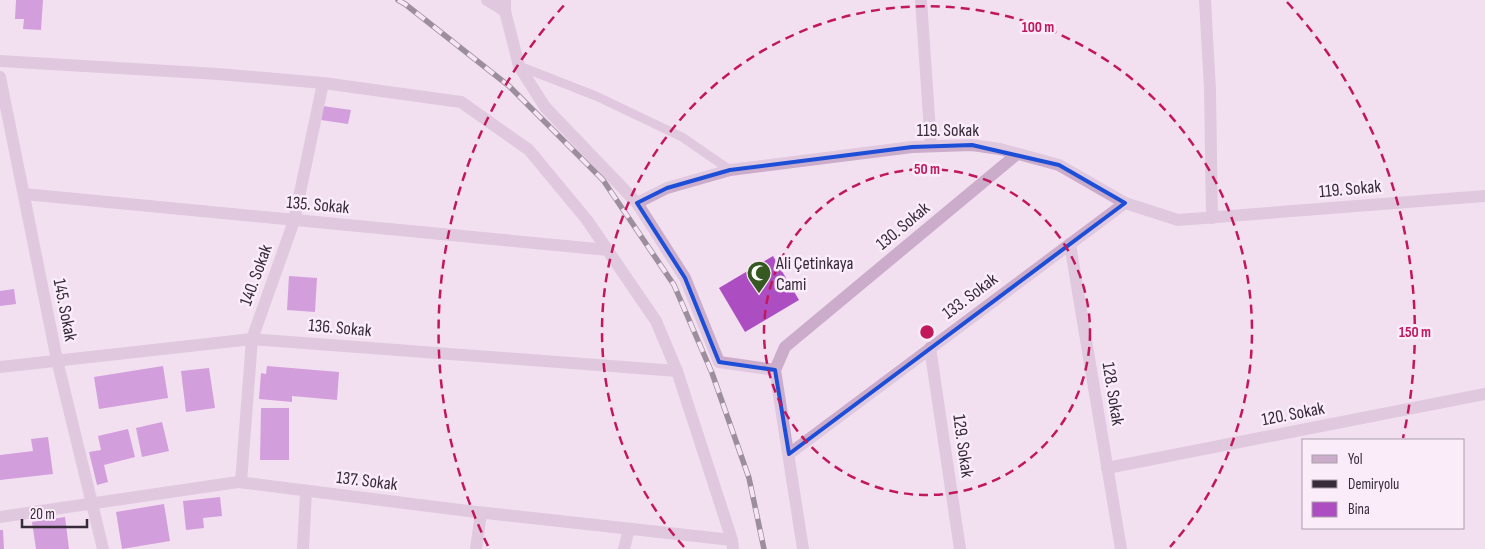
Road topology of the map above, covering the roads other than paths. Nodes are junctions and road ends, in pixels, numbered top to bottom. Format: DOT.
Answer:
graph roads {
  1 [pos="487,0"];
  2 [pos="921,0"];
  3 [pos="1205,0"];
  4 [pos="505,5"];
  5 [pos="0,61"];
  6 [pos="519,66"];
  7 [pos="0,77"];
  8 [pos="323,83"];
  9 [pos="931,146"];
  10 [pos="1017,154"];
  11 [pos="730,170"];
  12 [pos="24,194"];
  13 [pos="1485,196"];
  14 [pos="1124,203"];
  15 [pos="637,204"];
  16 [pos="1212,218"];
  17 [pos="294,221"];
  18 [pos="1070,244"];
  19 [pos="608,250"];
  20 [pos="252,339"];
  21 [pos="930,348"];
  22 [pos="57,360"];
  23 [pos="0,367"];
  24 [pos="775,370"];
  25 [pos="677,372"];
  26 [pos="1485,394"];
  27 [pos="789,454"];
  28 [pos="1107,468"];
  29 [pos="241,482"];
  30 [pos="306,492"];
  31 [pos="93,504"];
  32 [pos="481,513"];
  33 [pos="0,517"];
  34 [pos="629,529"];
  35 [pos="732,545"];
  36 [pos="103,549"];
  37 [pos="303,549"];
  38 [pos="476,549"];
  39 [pos="624,549"];
  40 [pos="803,549"];
  41 [pos="960,549"];
  42 [pos="1121,549"];
  1 -- 4 [label="street"];
  2 -- 9 [label="street"];
  3 -- 16 [label="street"];
  4 -- 6 [label="street"];
  5 -- 8 [label="street"];
  6 -- 11 [label="lane"];
  6 -- 15 [label="street"];
  7 -- 12 [label="street, 145. Sokak"];
  8 -- 17 [label="street, 140. Sokak"];
  8 -- 19 [label="street"];
  9 -- 10 [label="street, 119. Sokak"];
  9 -- 11 [label="street, 119. Sokak"];
  10 -- 14 [label="street, 119. Sokak"];
  10 -- 24 [label="street, 130. Sokak"];
  11 -- 15 [label="street, 119. Sokak"];
  12 -- 17 [label="street, 135. Sokak"];
  12 -- 22 [label="street, 145. Sokak"];
  13 -- 16 [label="street, 119. Sokak"];
  14 -- 16 [label="street, 119. Sokak"];
  14 -- 18 [label="street, 133. Sokak"];
  15 -- 24 [label="street"];
  17 -- 19 [label="street, 135. Sokak"];
  17 -- 20 [label="street, 140. Sokak"];
  18 -- 21 [label="street, 133. Sokak"];
  18 -- 28 [label="street, 128. Sokak"];
  19 -- 25 [label="street"];
  20 -- 22 [label="street, 136. Sokak"];
  20 -- 25 [label="street, 136. Sokak"];
  20 -- 29 [label="street, 140. Sokak"];
  21 -- 27 [label="street, 133. Sokak"];
  21 -- 41 [label="street, 129. Sokak"];
  22 -- 23 [label="street, 136. Sokak"];
  22 -- 31 [label="street, 145. Sokak"];
  24 -- 27 [label="street"];
  25 -- 35 [label="street"];
  26 -- 28 [label="street, 120. Sokak"];
  27 -- 40 [label="street"];
  28 -- 42 [label="street, 128. Sokak"];
  29 -- 30 [label="street, 137. Sokak"];
  29 -- 31 [label="street, 137. Sokak"];
  30 -- 32 [label="street, 137. Sokak"];
  30 -- 37 [label="street"];
  31 -- 33 [label="street, 137. Sokak"];
  31 -- 36 [label="street, 145. Sokak"];
  32 -- 34 [label="street, 137. Sokak"];
  32 -- 38 [label="street"];
  34 -- 35 [label="street, 137. Sokak"];
  34 -- 39 [label="street"];
}
